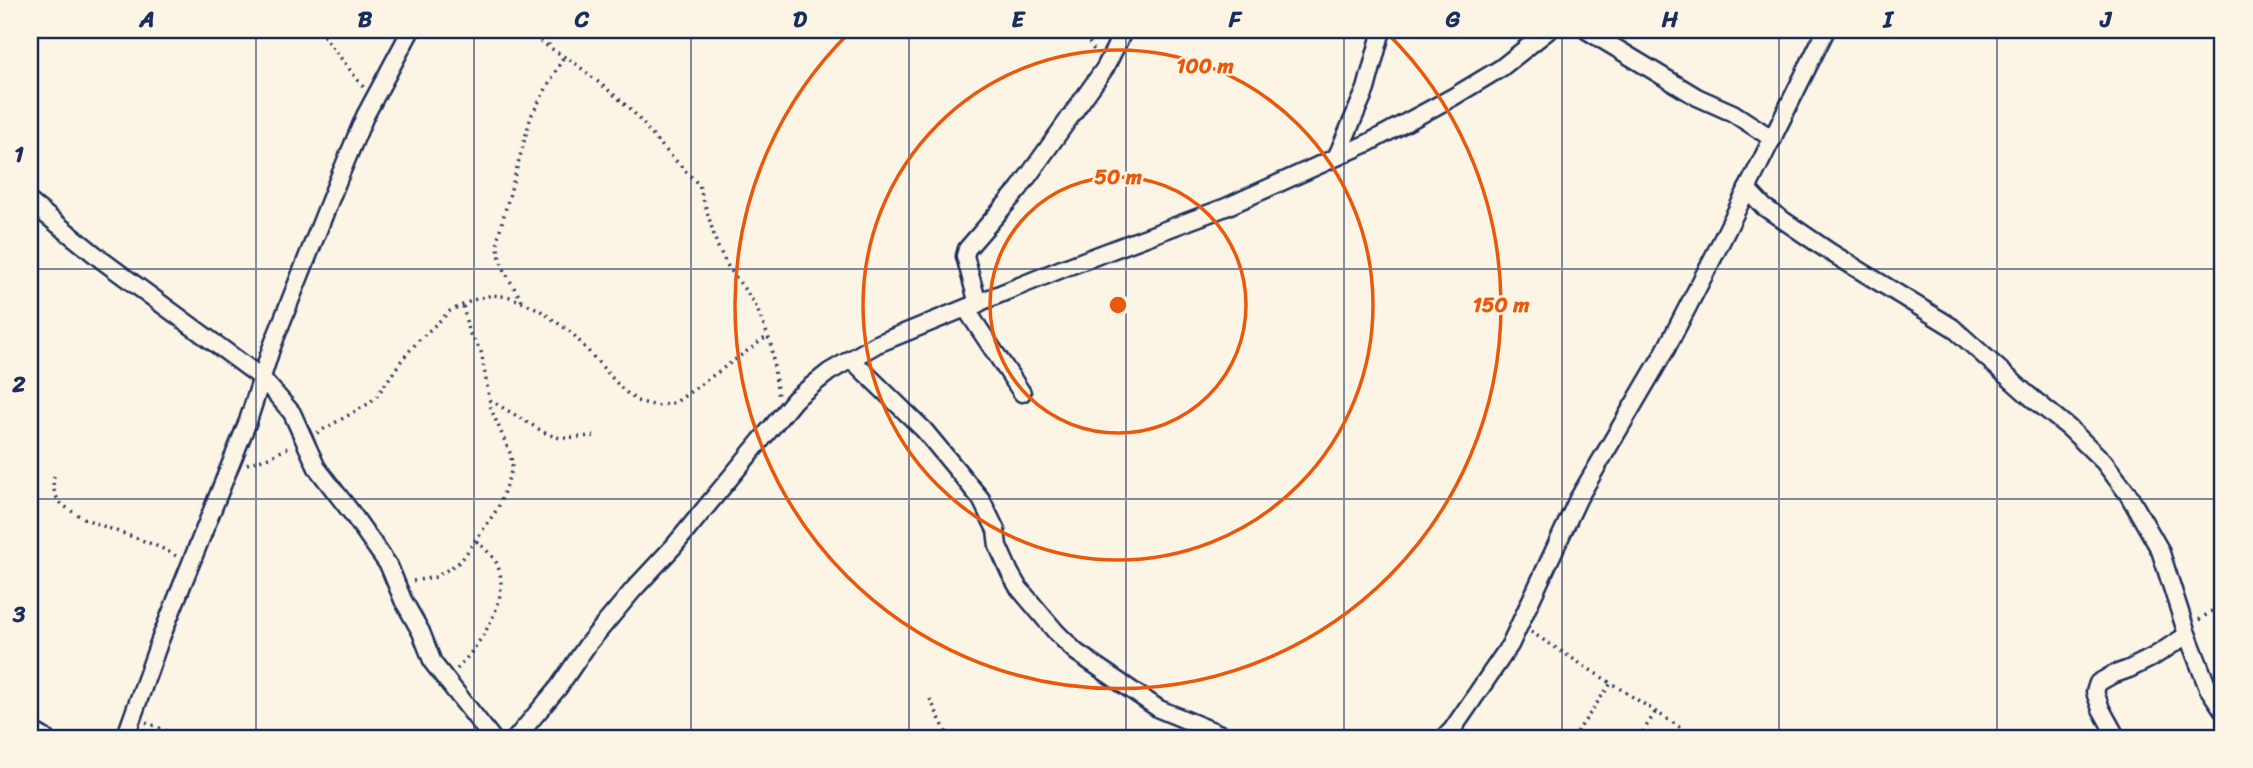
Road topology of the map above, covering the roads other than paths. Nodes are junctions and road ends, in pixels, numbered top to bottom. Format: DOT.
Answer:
graph roads {
  1 [pos="411,30"];
  2 [pos="1124,30"];
  3 [pos="1382,30"];
  4 [pos="1549,30"];
  5 [pos="1586,30"];
  6 [pos="1826,30"];
  7 [pos="1773,139"];
  8 [pos="1337,156"];
  9 [pos="1747,189"];
  10 [pos="30,202"];
  11 [pos="972,306"];
  12 [pos="851,359"];
  13 [pos="262,378"];
  14 [pos="1022,393"];
  15 [pos="2186,632"];
  16 [pos="2223,710"];
  17 [pos="30,729"];
  18 [pos="45,738"];
  19 [pos="125,738"];
  20 [pos="492,738"];
  21 [pos="516,738"];
  22 [pos="1230,738"];
  23 [pos="1444,738"];
  24 [pos="2117,738"];
  1 -- 13 [label="street"];
  2 -- 11 [label="street"];
  3 -- 8 [label="street"];
  4 -- 8 [label="street"];
  5 -- 7 [label="street"];
  6 -- 7 [label="street"];
  7 -- 9 [label="street"];
  8 -- 11 [label="street"];
  9 -- 15 [label="street"];
  9 -- 23 [label="street"];
  10 -- 13 [label="street"];
  11 -- 12 [label="street"];
  11 -- 14 [label="street"];
  12 -- 21 [label="street"];
  12 -- 22 [label="street"];
  13 -- 19 [label="street"];
  13 -- 20 [label="street"];
  15 -- 16 [label="street"];
  15 -- 24 [label="street"];
  17 -- 18 [label="street"];
}
